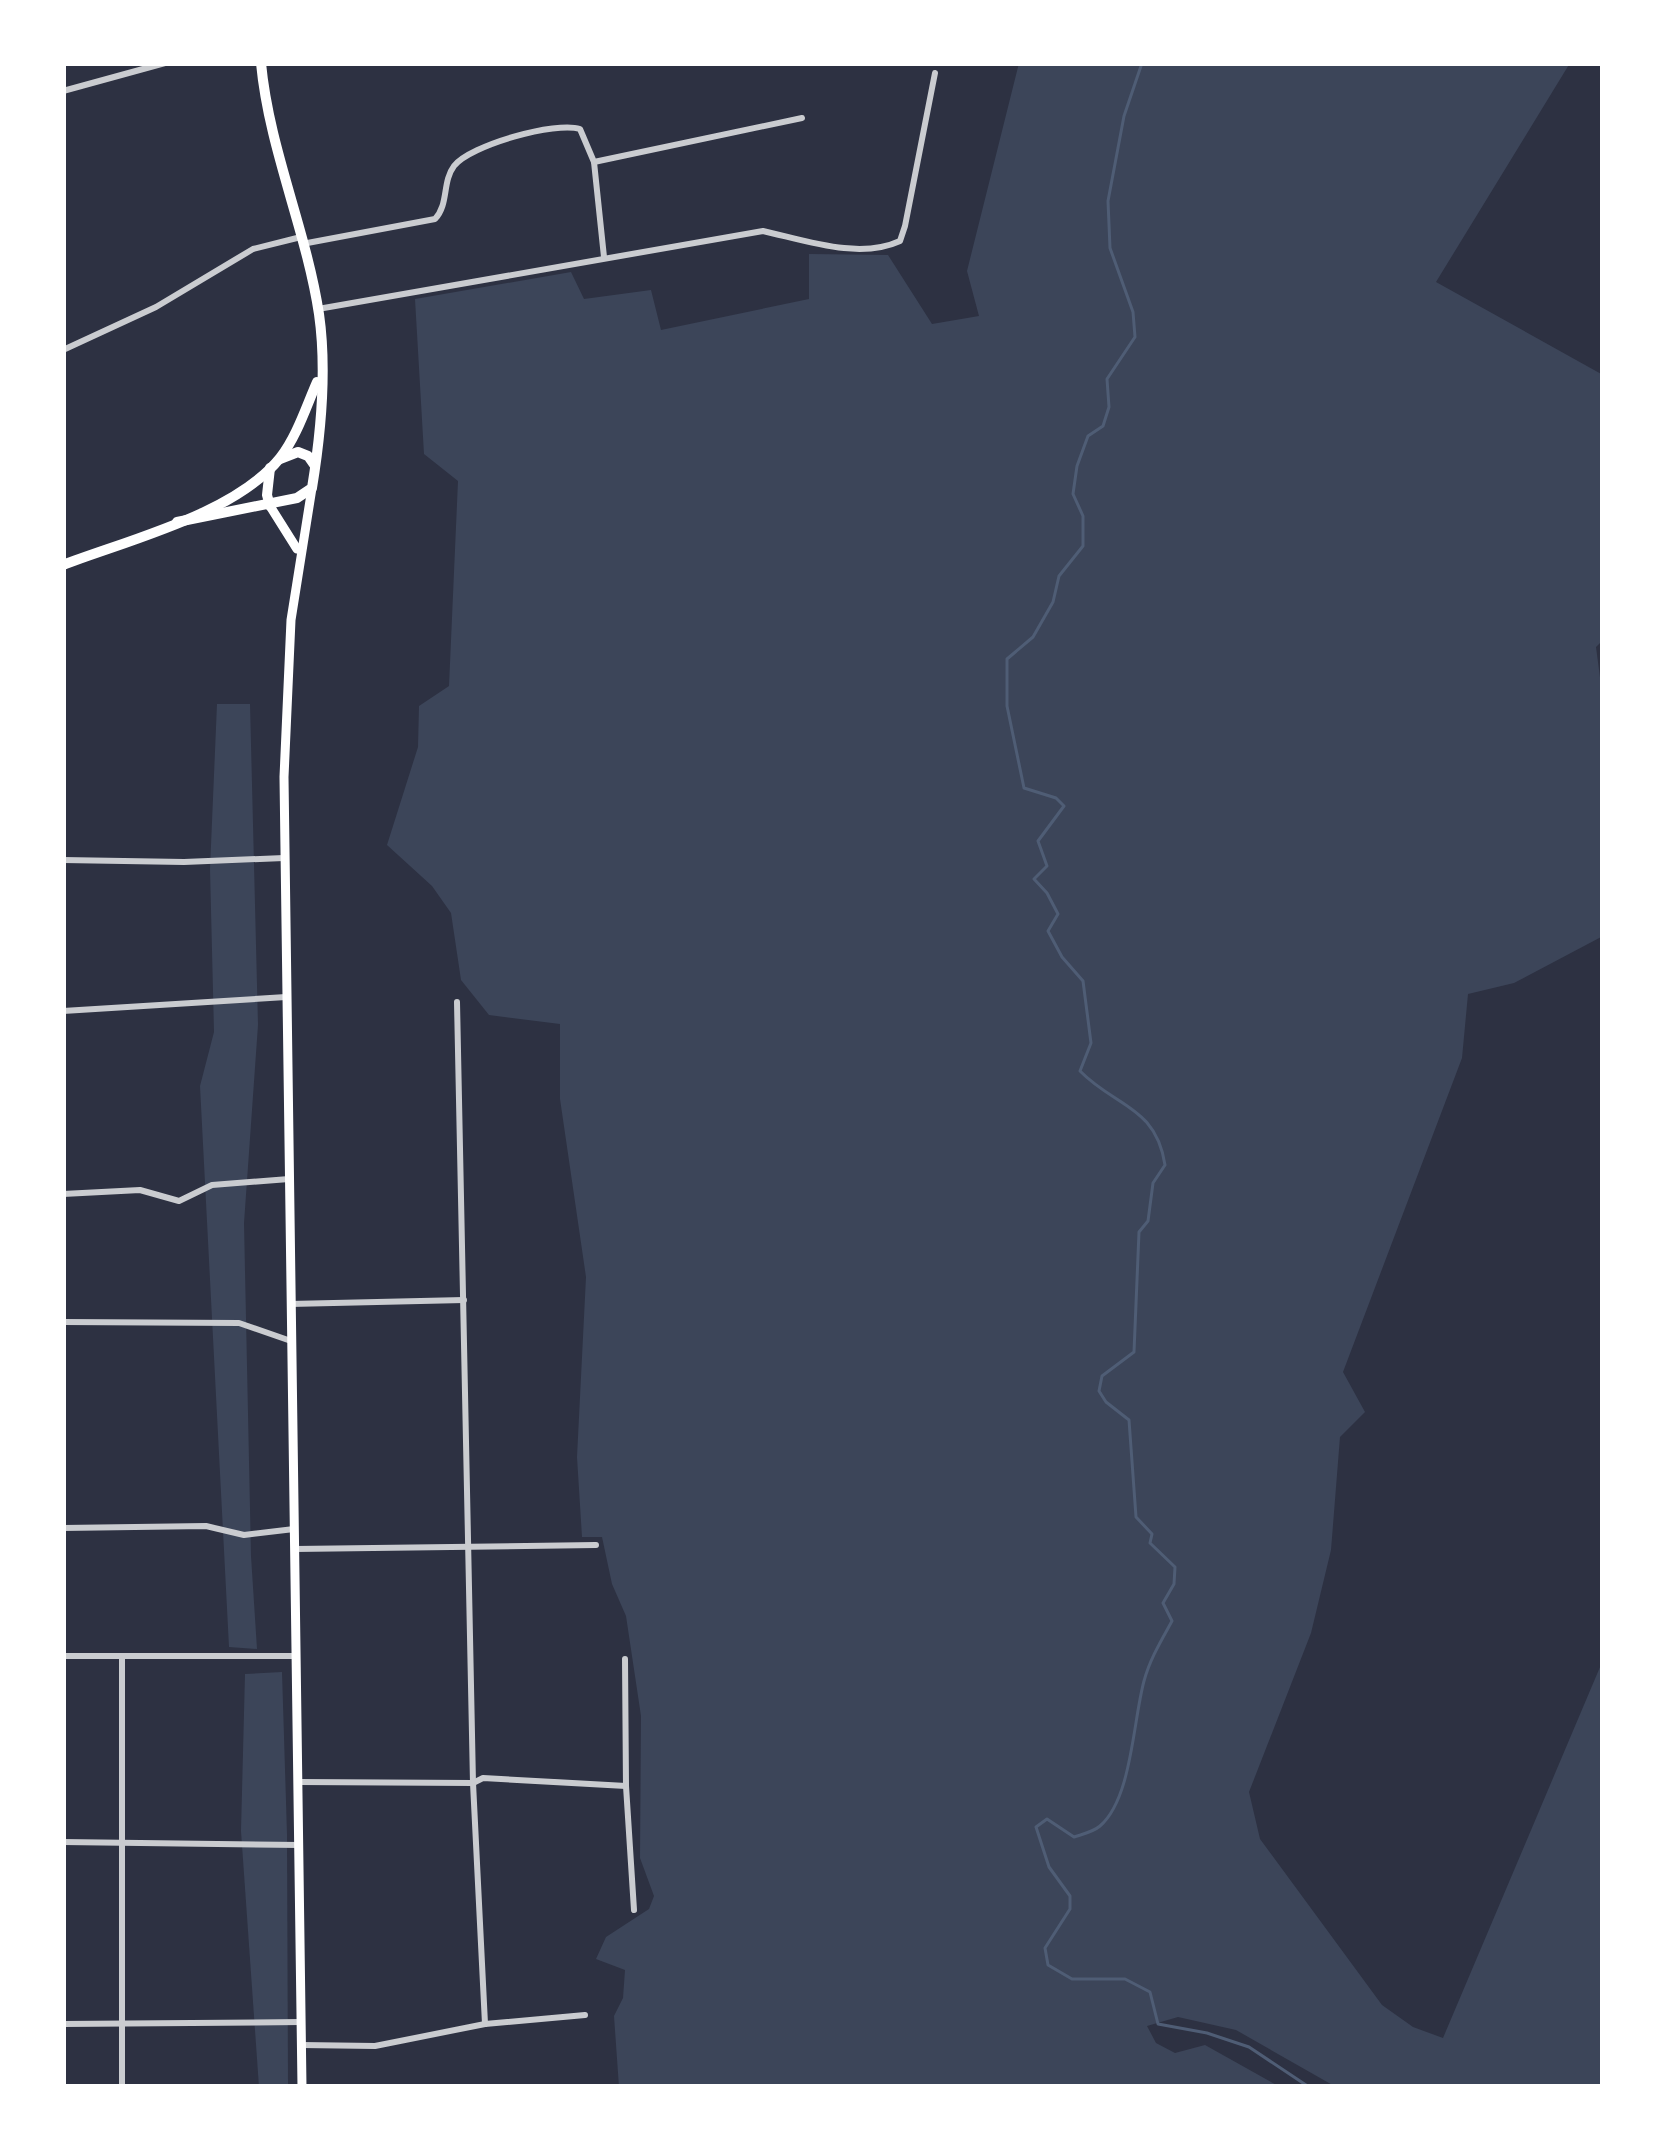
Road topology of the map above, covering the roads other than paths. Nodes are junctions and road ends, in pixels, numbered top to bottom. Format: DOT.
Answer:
graph roads {
  1 [pos="117,63"];
  2 [pos="165,63"];
  3 [pos="261,63"];
  4 [pos="935,73"];
  5 [pos="118,74"];
  6 [pos="63,91"];
  7 [pos="802,118"];
  8 [pos="594,162"];
  9 [pos="302,241"];
  10 [pos="604,256"];
  11 [pos="318,309"];
  12 [pos="63,350"];
  13 [pos="321,374"];
  14 [pos="274,464"];
  15 [pos="315,466"];
  16 [pos="312,488"];
  17 [pos="270,506"];
  18 [pos="177,522"];
  19 [pos="298,554"];
  20 [pos="63,565"];
  21 [pos="284,858"];
  22 [pos="63,860"];
  23 [pos="286,997"];
  24 [pos="458,1002"];
  25 [pos="63,1011"];
  26 [pos="289,1179"];
  27 [pos="63,1194"];
  28 [pos="464,1300"];
  29 [pos="290,1304"];
  30 [pos="63,1322"];
  31 [pos="291,1341"];
  32 [pos="63,1528"];
  33 [pos="294,1529"];
  34 [pos="596,1545"];
  35 [pos="467,1547"];
  36 [pos="295,1549"];
  37 [pos="63,1656"];
  38 [pos="122,1656"];
  39 [pos="296,1656"];
  40 [pos="625,1659"];
  41 [pos="299,1781"];
  42 [pos="473,1783"];
  43 [pos="626,1786"];
  44 [pos="63,1842"];
  45 [pos="122,1844"];
  46 [pos="300,1846"];
  47 [pos="634,1910"];
  48 [pos="585,2014"];
  49 [pos="122,2021"];
  50 [pos="301,2022"];
  51 [pos="63,2024"];
  52 [pos="485,2024"];
  53 [pos="301,2045"];
  54 [pos="122,2087"];
  55 [pos="302,2087"];
  1 -- 5 [label="street"];
  2 -- 5 [label="street"];
  3 -- 9 [label="main road"];
  4 -- 10 [label="street"];
  5 -- 6 [label="street"];
  7 -- 8 [label="street"];
  8 -- 9 [label="street"];
  8 -- 10 [label="street"];
  9 -- 11 [label="main road"];
  9 -- 12 [label="street"];
  10 -- 11 [label="street"];
  11 -- 13 [label="main road"];
  13 -- 14 [label="main road"];
  13 -- 15 [label="main road"];
  14 -- 15 [label="main road"];
  14 -- 17 [label="main road"];
  14 -- 18 [label="main road"];
  15 -- 16 [label="main road"];
  16 -- 17 [label="main road"];
  16 -- 19 [label="main road"];
  17 -- 18 [label="main road"];
  17 -- 19 [label="main road"];
  18 -- 20 [label="main road"];
  19 -- 21 [label="main road"];
  21 -- 22 [label="street"];
  21 -- 23 [label="main road"];
  23 -- 25 [label="street"];
  23 -- 26 [label="main road"];
  24 -- 28 [label="street"];
  26 -- 27 [label="street"];
  26 -- 29 [label="main road"];
  28 -- 29 [label="street"];
  28 -- 35 [label="street"];
  29 -- 31 [label="main road"];
  30 -- 31 [label="street"];
  31 -- 33 [label="main road"];
  32 -- 33 [label="street"];
  33 -- 36 [label="main road"];
  34 -- 35 [label="street"];
  35 -- 36 [label="street"];
  35 -- 42 [label="street"];
  36 -- 39 [label="main road"];
  37 -- 38 [label="street"];
  38 -- 39 [label="street"];
  38 -- 45 [label="street"];
  39 -- 41 [label="main road"];
  40 -- 43 [label="street"];
  41 -- 42 [label="street"];
  41 -- 46 [label="main road"];
  42 -- 43 [label="street"];
  42 -- 52 [label="street"];
  43 -- 47 [label="street"];
  44 -- 45 [label="street"];
  45 -- 46 [label="street"];
  45 -- 49 [label="street"];
  46 -- 50 [label="main road"];
  48 -- 52 [label="street"];
  49 -- 50 [label="street"];
  49 -- 51 [label="street"];
  49 -- 54 [label="street"];
  50 -- 53 [label="main road"];
  52 -- 53 [label="street"];
  53 -- 55 [label="main road"];
}
